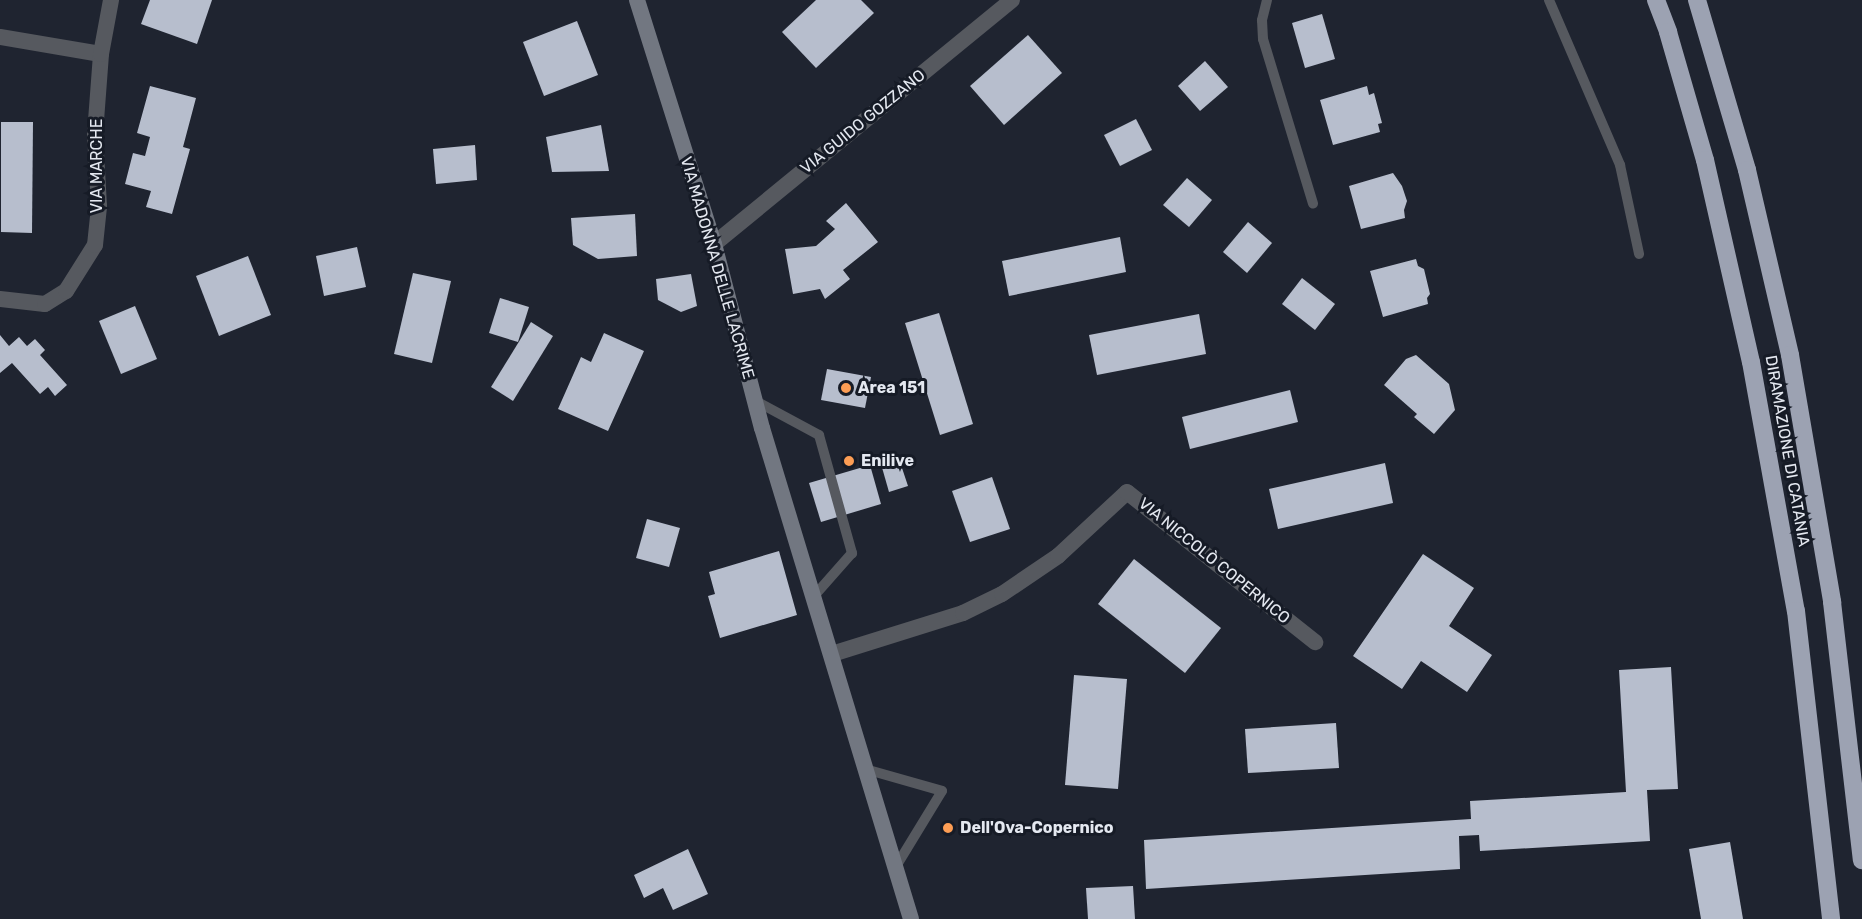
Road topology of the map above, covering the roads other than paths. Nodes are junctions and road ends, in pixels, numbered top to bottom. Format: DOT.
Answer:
graph roads {
  1 [pos="111,0"];
  2 [pos="637,0"];
  3 [pos="1012,0"];
  4 [pos="1267,0"];
  5 [pos="1550,0"];
  6 [pos="1656,0"];
  7 [pos="1697,0"];
  8 [pos="0,37"];
  9 [pos="100,54"];
  10 [pos="1313,204"];
  11 [pos="714,244"];
  12 [pos="1639,254"];
  13 [pos="0,299"];
  14 [pos="754,400"];
  15 [pos="814,595"];
  16 [pos="1315,642"];
  17 [pos="832,654"];
  18 [pos="865,769"];
  19 [pos="1862,860"];
  20 [pos="895,868"];
  21 [pos="911,919"];
  22 [pos="1831,919"];
  1 -- 9 [label="street, VIA MARCHE"];
  2 -- 11 [label="main road, VIA MADONNA DELLE LACRIME"];
  3 -- 11 [label="street, VIA GUIDO GOZZANO"];
  4 -- 10 [label="lane"];
  5 -- 12 [label="lane"];
  6 -- 22 [label="highway, DIRAMAZIONE DI CATANIA"];
  7 -- 19 [label="highway, DIRAMAZIONE DI CATANIA"];
  8 -- 9 [label="street"];
  9 -- 13 [label="street, VIA MARCHE"];
  11 -- 14 [label="main road, VIA MADONNA DELLE LACRIME"];
  14 -- 15 [label="main road, VIA MADONNA DELLE LACRIME"];
  14 -- 15 [label="lane"];
  15 -- 17 [label="main road, VIA MADONNA DELLE LACRIME"];
  16 -- 17 [label="street, VIA NICCOLÒ COPERNICO"];
  17 -- 18 [label="main road, VIA MADONNA DELLE LACRIME"];
  18 -- 20 [label="main road, VIA MADONNA DELLE LACRIME"];
  18 -- 20 [label="lane"];
  20 -- 21 [label="main road, VIA MADONNA DELLE LACRIME"];
}
